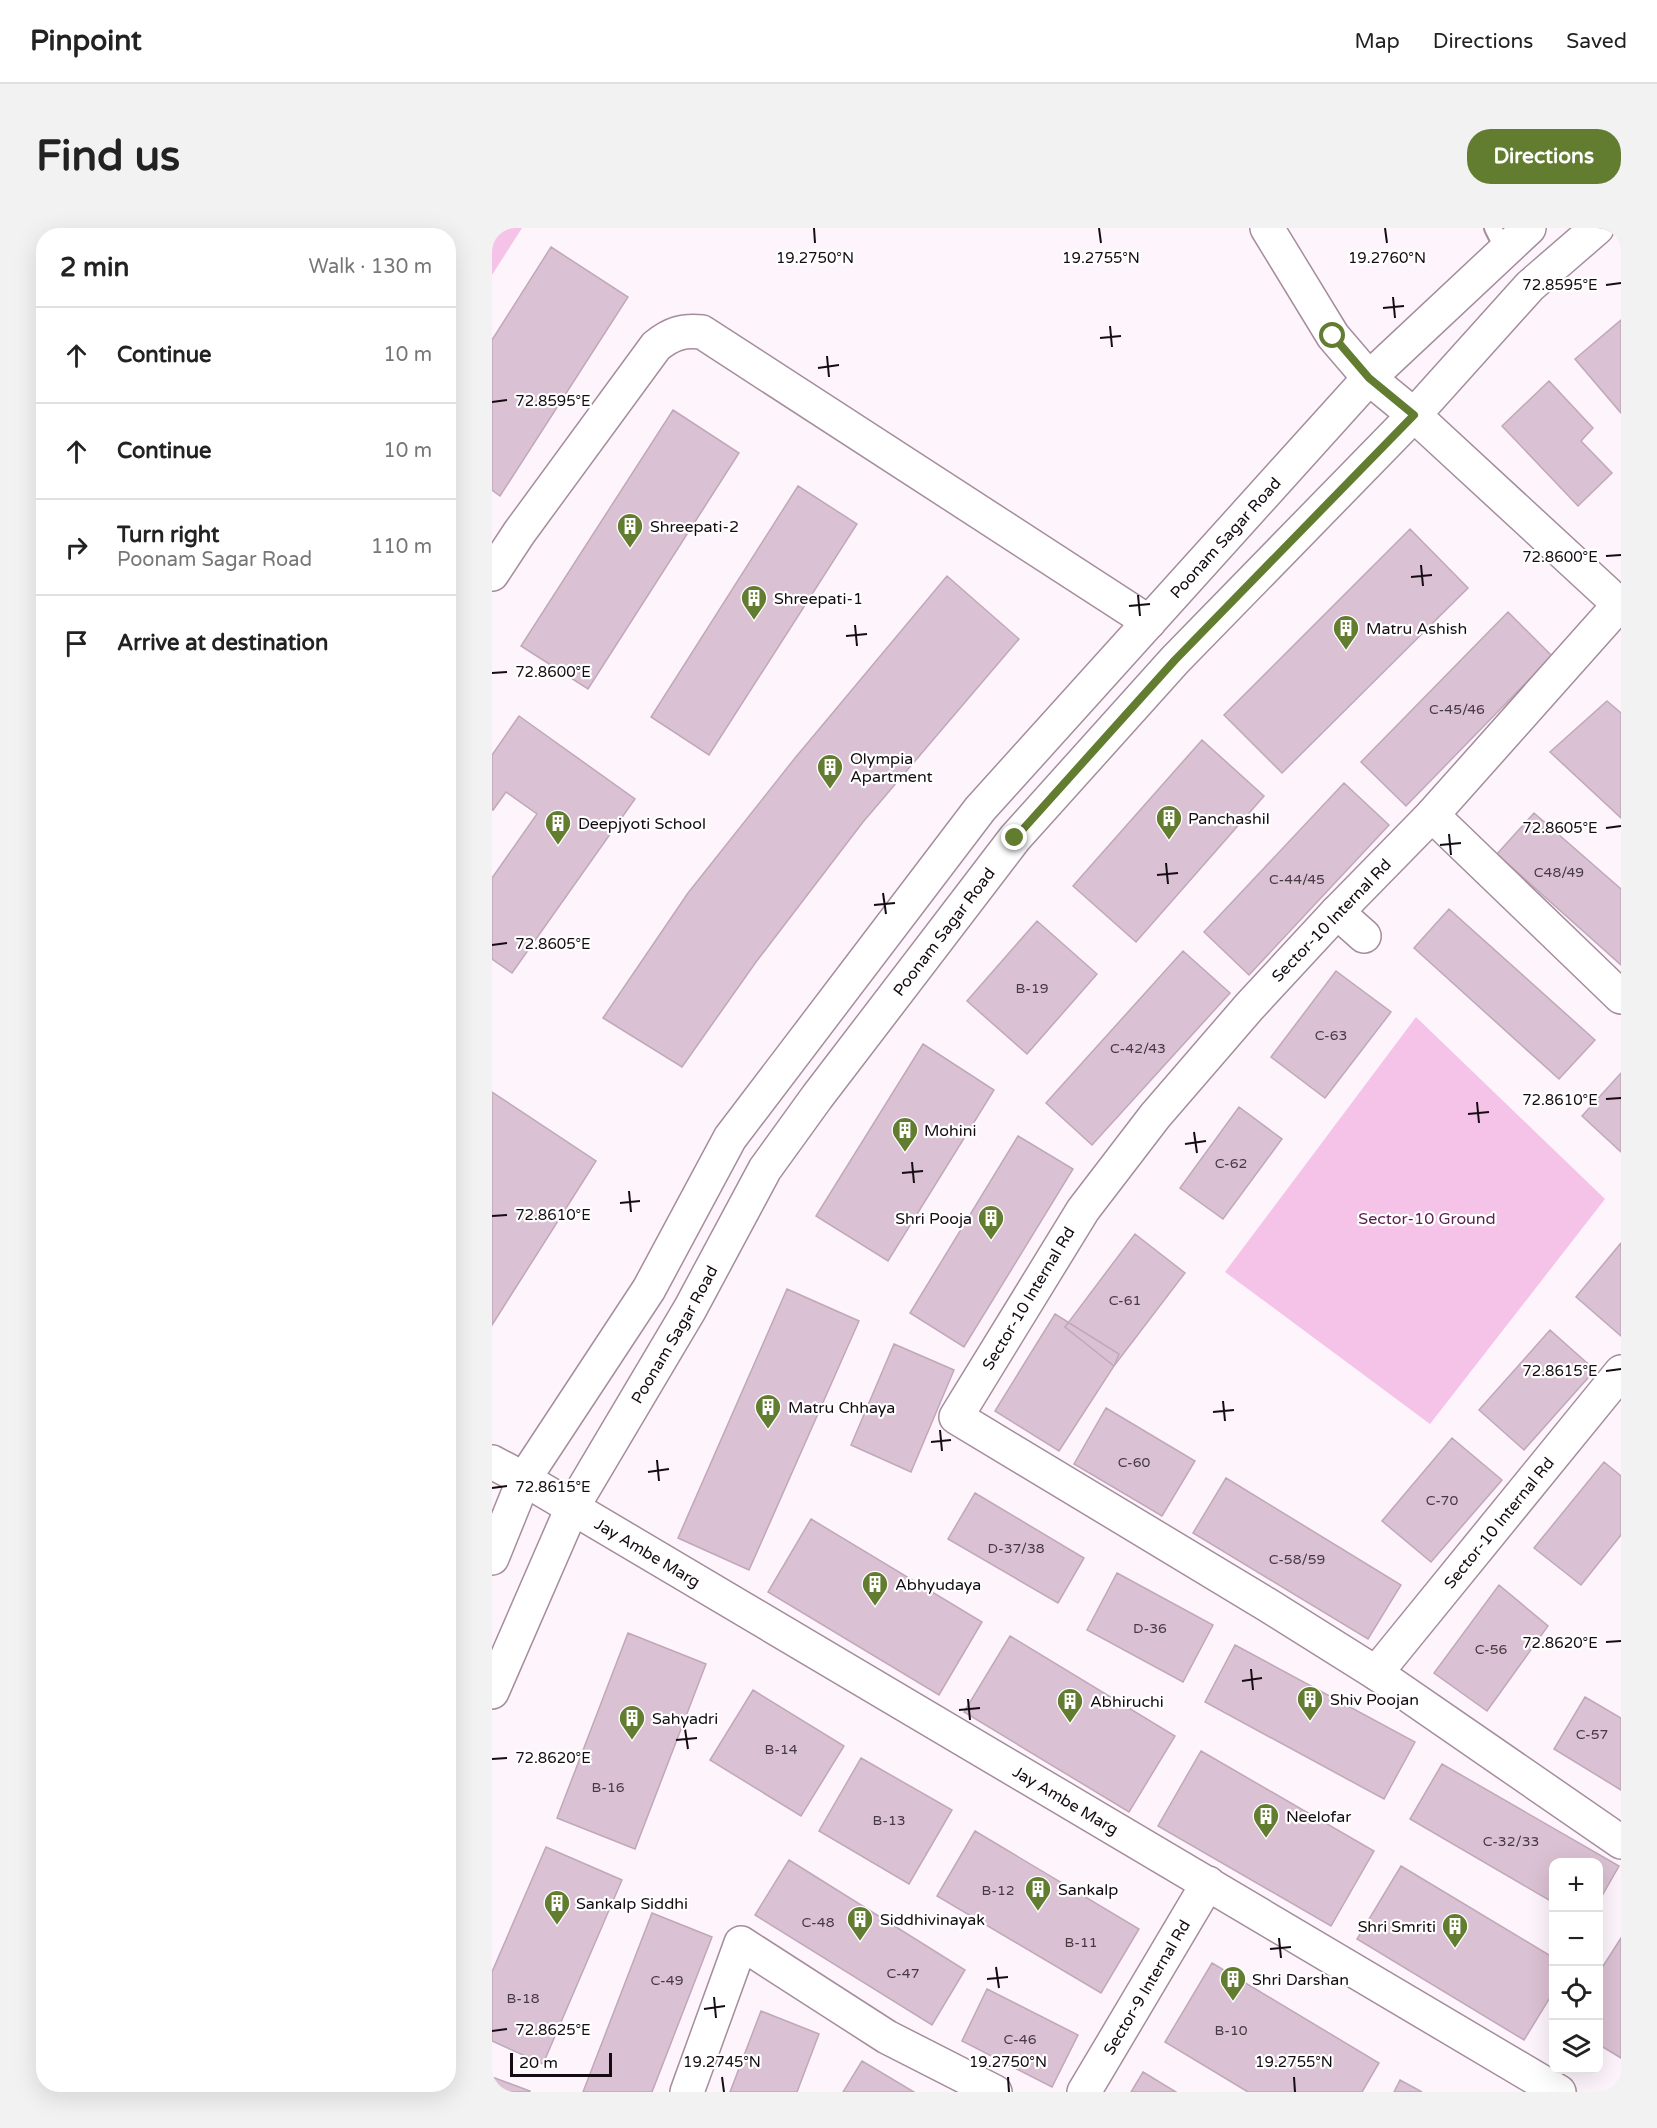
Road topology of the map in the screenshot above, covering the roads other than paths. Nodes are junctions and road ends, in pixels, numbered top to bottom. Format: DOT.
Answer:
graph roads {
  1 [pos="1268,228"];
  2 [pos="1529,228"];
  3 [pos="1597,228"];
  4 [pos="1499,239"];
  5 [pos="1369,378"];
  6 [pos="1414,415"];
  7 [pos="492,574"];
  8 [pos="1620,606"];
  9 [pos="1149,622"];
  10 [pos="1432,815"];
  11 [pos="1337,912"];
  12 [pos="1364,936"];
  13 [pos="1621,997"];
  14 [pos="1621,1372"];
  15 [pos="492,1462"];
  16 [pos="524,1479"];
  17 [pos="572,1508"];
  18 [pos="492,1558"];
  19 [pos="1376,1673"];
  20 [pos="492,1692"];
  21 [pos="1621,1842"];
  22 [pos="1208,1883"];
  23 [pos="687,2092"];
  24 [pos="995,2092"];
  25 [pos="1084,2092"];
  26 [pos="1559,2092"];
  1 -- 5 [label="street"];
  2 -- 4 [label="street, Poonam Sagar Road"];
  3 -- 6 [label="street, Poonam Sagar Road"];
  4 -- 5 [label="street, Poonam Sagar Road"];
  5 -- 6 [label="street"];
  5 -- 9 [label="street, Poonam Sagar Road"];
  6 -- 8 [label="street"];
  6 -- 17 [label="street, Poonam Sagar Road"];
  7 -- 9 [label="street"];
  8 -- 10 [label="street, Sector-10 Internal Rd"];
  9 -- 16 [label="street, Poonam Sagar Road"];
  10 -- 11 [label="street, Sector-10 Internal Rd"];
  10 -- 13 [label="street"];
  11 -- 12 [label="street"];
  11 -- 19 [label="street, Sector-10 Internal Rd"];
  14 -- 19 [label="street, Sector-10 Internal Rd"];
  15 -- 16 [label="street, Jay Ambe Marg"];
  16 -- 17 [label="street, Jay Ambe Marg"];
  16 -- 18 [label="street, Poonam Sagar Road"];
  17 -- 20 [label="street, Poonam Sagar Road"];
  17 -- 22 [label="street, Jay Ambe Marg"];
  19 -- 21 [label="street, Sector-10 Internal Rd"];
  22 -- 25 [label="street, Sector-9 Internal Rd"];
  22 -- 26 [label="street, Jay Ambe Marg"];
  23 -- 24 [label="street"];
}
